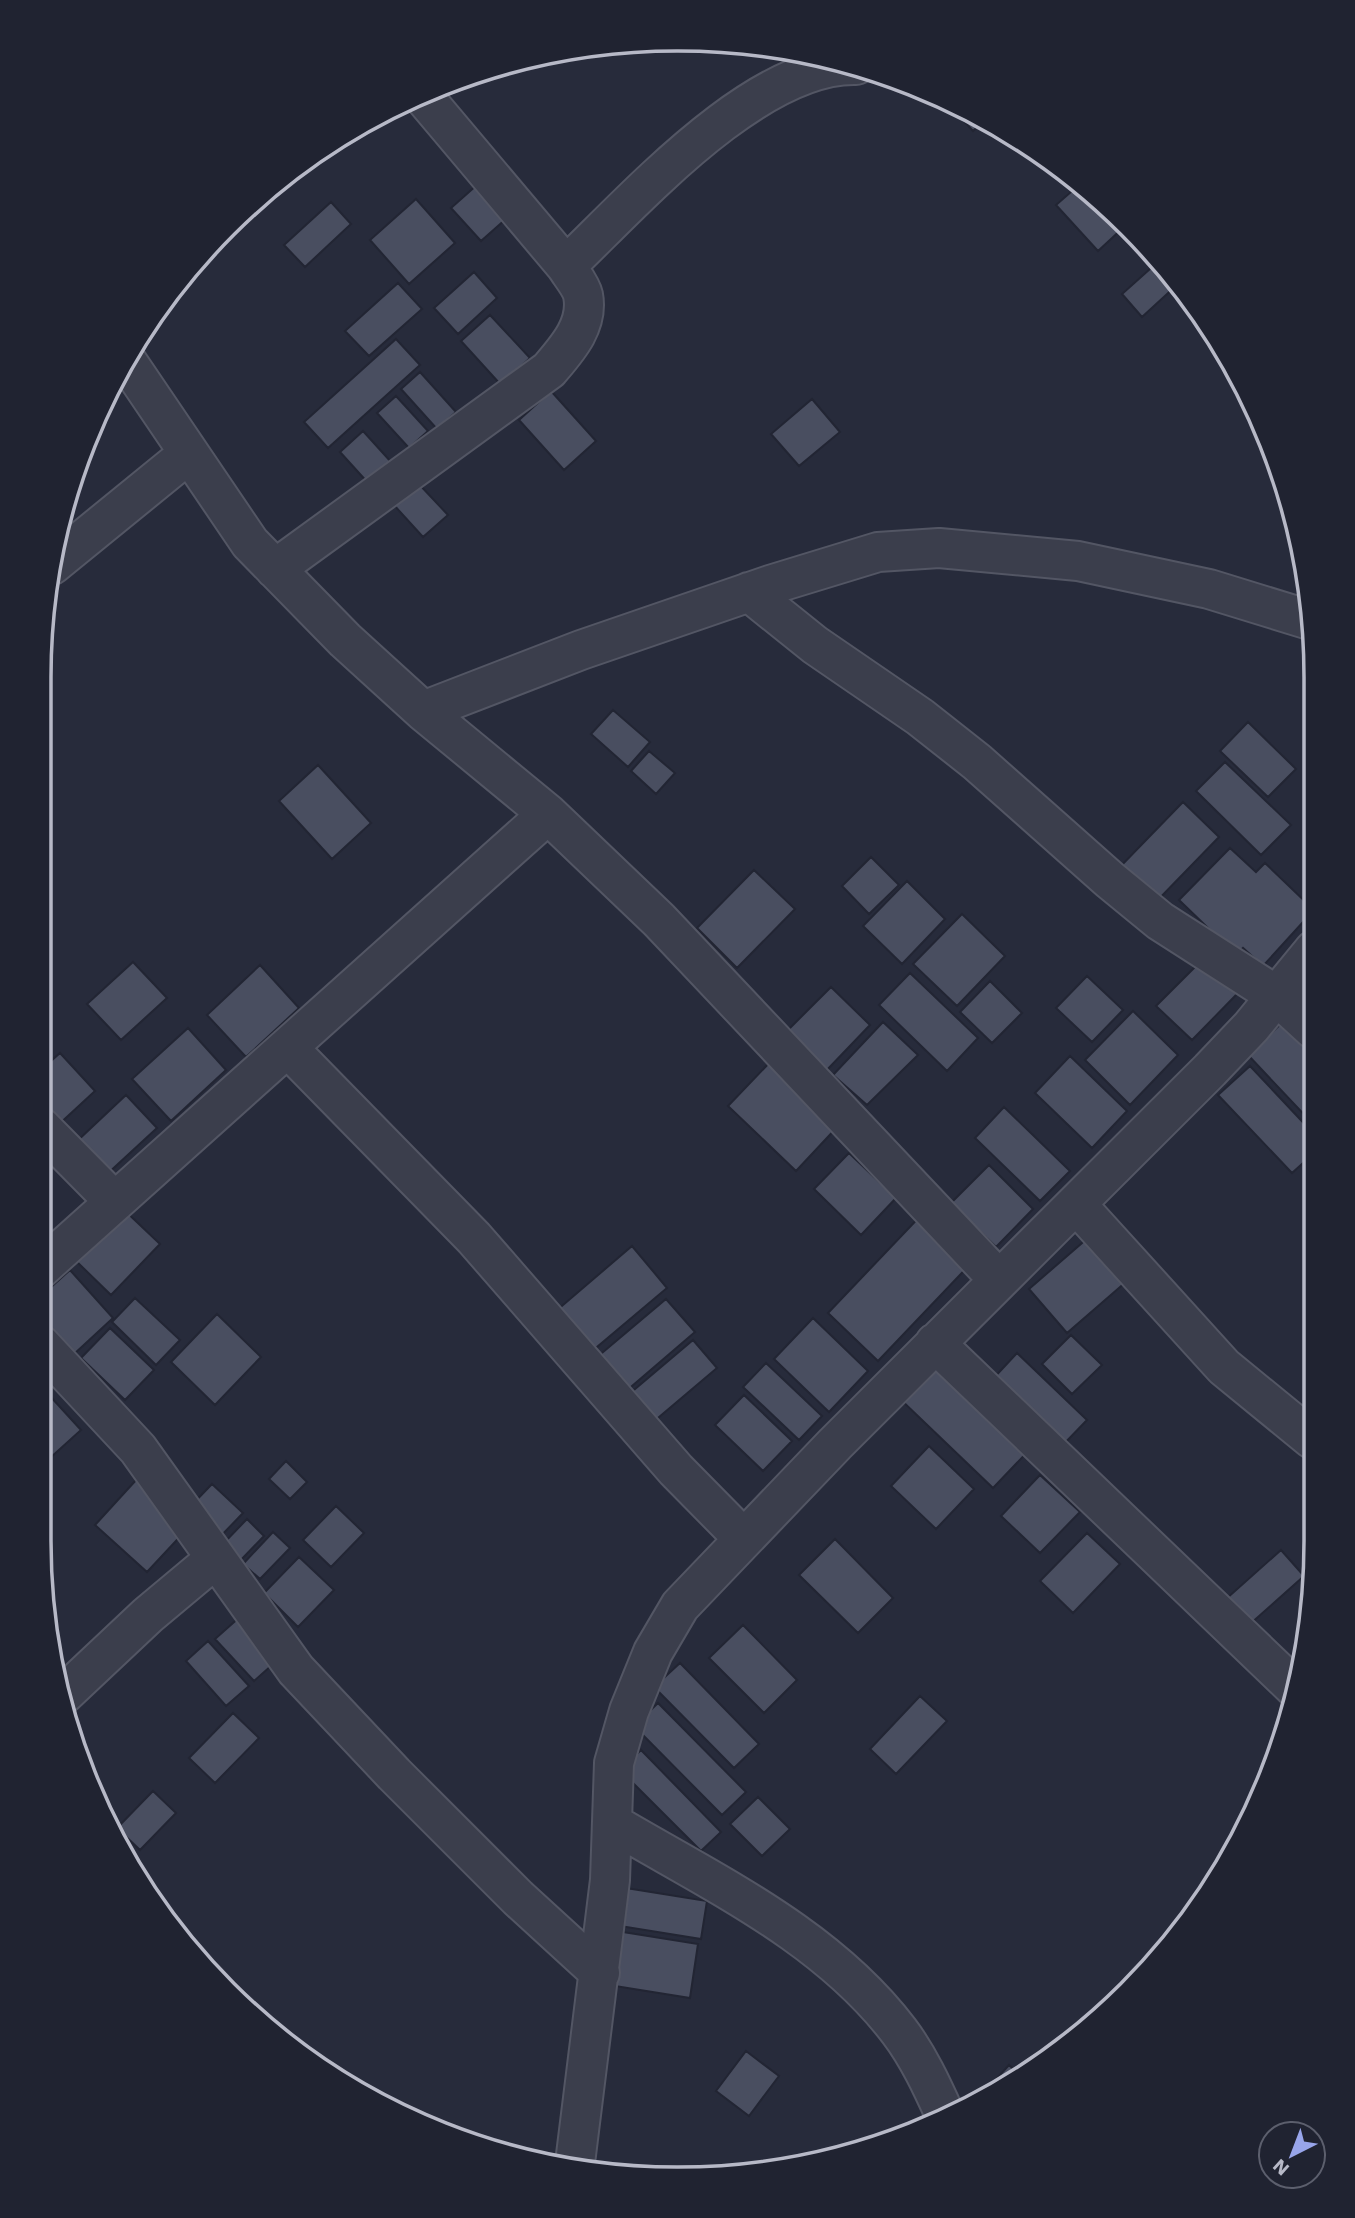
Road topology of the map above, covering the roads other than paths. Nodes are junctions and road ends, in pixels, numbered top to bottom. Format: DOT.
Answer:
graph roads {
  1 [pos="825,69"];
  2 [pos="428,102"];
  3 [pos="566,266"];
  4 [pos="132,369"];
  5 [pos="187,455"];
  6 [pos="63,556"];
  7 [pos="275,569"];
  8 [pos="749,592"];
  9 [pos="1301,617"];
  10 [pos="423,711"];
  11 [pos="548,814"];
  12 [pos="1304,962"];
  13 [pos="1277,996"];
  14 [pos="1304,1021"];
  15 [pos="289,1049"];
  16 [pos="51,1137"];
  17 [pos="115,1202"];
  18 [pos="1076,1204"];
  19 [pos="51,1259"];
  20 [pos="999,1280"];
  21 [pos="935,1343"];
  22 [pos="51,1355"];
  23 [pos="1304,1432"];
  24 [pos="744,1539"];
  25 [pos="215,1559"];
  26 [pos="1288,1681"];
  27 [pos="69,1689"];
  28 [pos="612,1823"];
  29 [pos="600,1973"];
  30 [pos="942,2109"];
  31 [pos="576,2159"];
  1 -- 3 [label="street"];
  2 -- 3 [label="street"];
  3 -- 7 [label="street"];
  4 -- 5 [label="street"];
  5 -- 6 [label="street"];
  5 -- 7 [label="street"];
  7 -- 10 [label="street"];
  8 -- 9 [label="street"];
  8 -- 10 [label="street"];
  8 -- 13 [label="street"];
  10 -- 11 [label="street"];
  11 -- 15 [label="street"];
  11 -- 20 [label="street"];
  12 -- 13 [label="street"];
  13 -- 14 [label="street"];
  13 -- 18 [label="street"];
  15 -- 17 [label="street"];
  15 -- 24 [label="street"];
  16 -- 17 [label="street"];
  17 -- 19 [label="street"];
  18 -- 20 [label="street"];
  18 -- 23 [label="street"];
  20 -- 21 [label="street"];
  21 -- 24 [label="street"];
  21 -- 26 [label="street"];
  22 -- 25 [label="street"];
  24 -- 28 [label="street"];
  25 -- 27 [label="street"];
  25 -- 29 [label="street"];
  28 -- 29 [label="street"];
  28 -- 30 [label="street"];
  29 -- 31 [label="street"];
}
